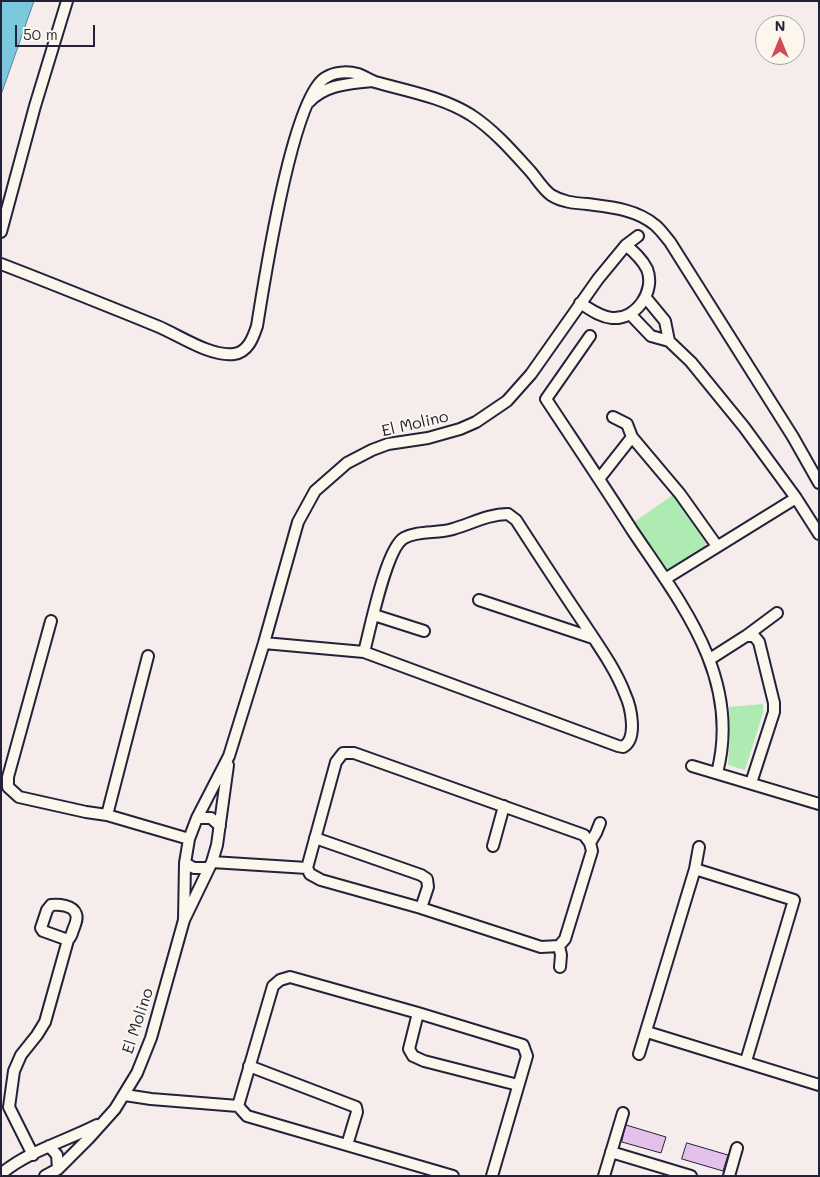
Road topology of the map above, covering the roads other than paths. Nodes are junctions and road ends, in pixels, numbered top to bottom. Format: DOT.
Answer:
graph roads {
  1 [pos="66,1"];
  2 [pos="1,232"];
  3 [pos="638,236"];
  4 [pos="626,245"];
  5 [pos="1,264"];
  6 [pos="646,298"];
  7 [pos="580,303"];
  8 [pos="630,314"];
  9 [pos="590,336"];
  10 [pos="669,341"];
  11 [pos="613,417"];
  12 [pos="632,436"];
  13 [pos="599,479"];
  14 [pos="819,483"];
  15 [pos="796,498"];
  16 [pos="819,534"];
  17 [pos="718,546"];
  18 [pos="665,579"];
  19 [pos="479,600"];
  20 [pos="777,613"];
  21 [pos="374,615"];
  22 [pos="51,622"];
  23 [pos="424,631"];
  24 [pos="746,636"];
  25 [pos="593,638"];
  26 [pos="264,643"];
  27 [pos="364,652"];
  28 [pos="148,656"];
  29 [pos="710,659"];
  30 [pos="229,756"];
  31 [pos="692,766"];
  32 [pos="717,773"];
  33 [pos="751,783"];
  34 [pos="819,804"];
  35 [pos="504,806"];
  36 [pos="107,815"];
  37 [pos="197,818"];
  38 [pos="600,823"];
  39 [pos="220,826"];
  40 [pos="315,838"];
  41 [pos="189,839"];
  42 [pos="590,843"];
  43 [pos="493,846"];
  44 [pos="699,847"];
  45 [pos="185,863"];
  46 [pos="210,865"];
  47 [pos="307,868"];
  48 [pos="695,869"];
  49 [pos="421,908"];
  50 [pos="184,920"];
  51 [pos="68,940"];
  52 [pos="559,946"];
  53 [pos="560,967"];
  54 [pos="418,1013"];
  55 [pos="647,1032"];
  56 [pos="639,1054"];
  57 [pos="746,1062"];
  58 [pos="249,1066"];
  59 [pos="518,1085"];
  60 [pos="819,1085"];
  61 [pos="125,1095"];
  62 [pos="5,1106"];
  63 [pos="238,1106"];
  64 [pos="623,1113"];
  65 [pos="102,1122"];
  66 [pos="347,1144"];
  67 [pos="49,1146"];
  68 [pos="737,1148"];
  69 [pos="611,1152"];
  70 [pos="33,1154"];
  71 [pos="58,1169"];
  72 [pos="6,1173"];
  73 [pos="45,1176"];
  74 [pos="453,1176"];
  75 [pos="492,1176"];
  76 [pos="604,1176"];
  77 [pos="691,1176"];
  78 [pos="729,1176"];
  1 -- 2 [label="street"];
  3 -- 4 [label="street, El Molino"];
  4 -- 6 [label="street"];
  4 -- 7 [label="street, El Molino"];
  5 -- 14 [label="street"];
  6 -- 8 [label="street"];
  6 -- 10 [label="street"];
  7 -- 8 [label="street"];
  7 -- 26 [label="street, El Molino"];
  8 -- 10 [label="street"];
  9 -- 13 [label="street"];
  10 -- 15 [label="street"];
  11 -- 12 [label="street"];
  12 -- 13 [label="street"];
  12 -- 17 [label="street"];
  13 -- 18 [label="street"];
  15 -- 16 [label="street"];
  15 -- 17 [label="street"];
  17 -- 18 [label="street"];
  18 -- 29 [label="street"];
  19 -- 25 [label="street"];
  20 -- 24 [label="street"];
  21 -- 23 [label="street"];
  21 -- 25 [label="street"];
  21 -- 27 [label="street"];
  22 -- 36 [label="street"];
  24 -- 29 [label="street"];
  24 -- 33 [label="street"];
  25 -- 27 [label="street"];
  26 -- 27 [label="street"];
  26 -- 30 [label="street, El Molino"];
  28 -- 36 [label="street"];
  29 -- 32 [label="street"];
  30 -- 37 [label="street, El Molino"];
  30 -- 39 [label="street, El Molino"];
  31 -- 32 [label="street"];
  32 -- 33 [label="street"];
  33 -- 34 [label="street"];
  35 -- 40 [label="street"];
  35 -- 42 [label="street"];
  35 -- 43 [label="street"];
  36 -- 41 [label="street"];
  37 -- 39 [label="street"];
  37 -- 41 [label="street, El Molino"];
  38 -- 42 [label="street"];
  39 -- 46 [label="street, El Molino"];
  40 -- 47 [label="street"];
  40 -- 49 [label="street"];
  41 -- 45 [label="street, El Molino"];
  42 -- 52 [label="street"];
  44 -- 48 [label="street"];
  45 -- 46 [label="street"];
  45 -- 50 [label="street, El Molino"];
  46 -- 47 [label="street"];
  46 -- 50 [label="street, El Molino"];
  47 -- 49 [label="street"];
  48 -- 55 [label="street"];
  48 -- 57 [label="street"];
  49 -- 52 [label="street"];
  50 -- 61 [label="street, El Molino"];
  51 -- 62 [label="street"];
  52 -- 53 [label="street"];
  54 -- 58 [label="street"];
  54 -- 59 [label="street"];
  54 -- 59 [label="street"];
  55 -- 56 [label="street"];
  55 -- 57 [label="street"];
  57 -- 60 [label="street"];
  58 -- 63 [label="street"];
  58 -- 66 [label="street"];
  59 -- 75 [label="street"];
  61 -- 63 [label="street"];
  61 -- 65 [label="street, El Molino"];
  62 -- 70 [label="street"];
  63 -- 66 [label="street"];
  64 -- 69 [label="street"];
  65 -- 67 [label="street, El Molino"];
  65 -- 71 [label="street, El Molino"];
  66 -- 74 [label="street"];
  67 -- 70 [label="street, El Molino"];
  67 -- 71 [label="street"];
  68 -- 78 [label="street"];
  69 -- 76 [label="street"];
  69 -- 77 [label="street"];
  70 -- 72 [label="street, El Molino"];
  71 -- 73 [label="street, El Molino"];
}
